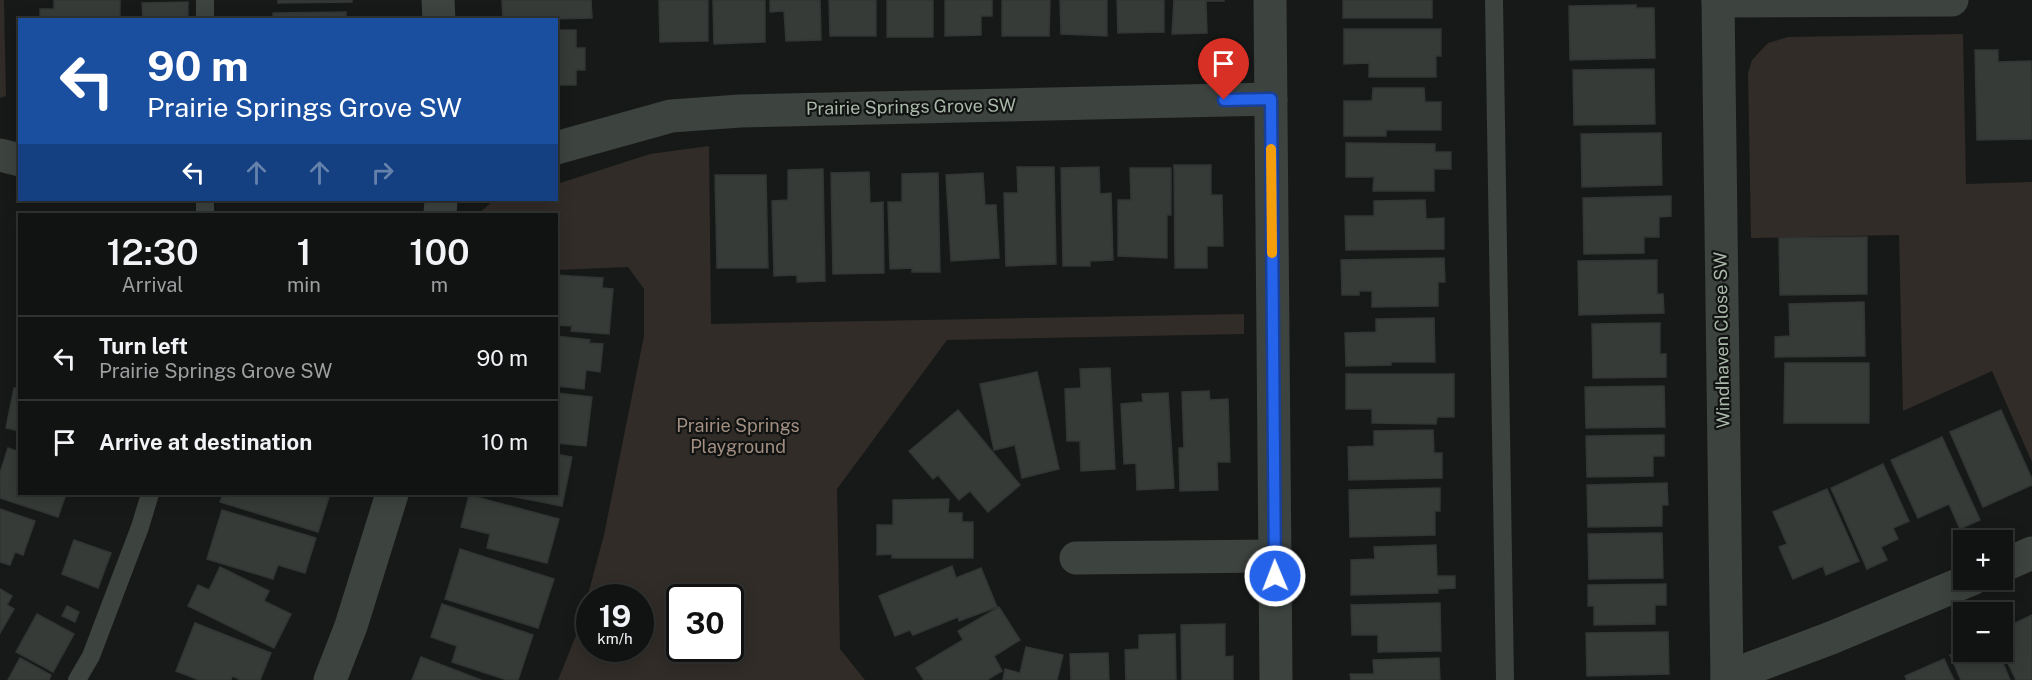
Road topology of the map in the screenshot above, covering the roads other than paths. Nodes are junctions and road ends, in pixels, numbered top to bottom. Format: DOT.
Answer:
graph roads {
  1 [pos="205,0"];
  2 [pos="438,0"];
  3 [pos="1270,0"];
  4 [pos="1494,0"];
  5 [pos="1952,0"];
  6 [pos="1718,1"];
  7 [pos="205,18"];
  8 [pos="439,18"];
  9 [pos="1271,99"];
  10 [pos="558,147"];
  11 [pos="0,155"];
  12 [pos="18,160"];
  13 [pos="150,495"];
  14 [pos="392,495"];
  15 [pos="2032,553"];
  16 [pos="1275,556"];
  17 [pos="1076,558"];
  18 [pos="2013,561"];
  19 [pos="1953,587"];
  20 [pos="1727,679"];
  21 [pos="78,680"];
  22 [pos="330,680"];
  23 [pos="1276,680"];
  24 [pos="1504,680"];
  1 -- 7 [label="lane"];
  2 -- 8 [label="street"];
  3 -- 9 [label="street"];
  4 -- 24 [label="lane"];
  5 -- 6 [label="street"];
  6 -- 20 [label="street, Windhaven Close SW"];
  9 -- 10 [label="street, Prairie Springs Grove SW"];
  9 -- 16 [label="street"];
  11 -- 12 [label="street"];
  13 -- 21 [label="lane"];
  14 -- 22 [label="street"];
  15 -- 18 [label="street"];
  16 -- 17 [label="street"];
  16 -- 23 [label="street"];
  19 -- 20 [label="street"];
}
